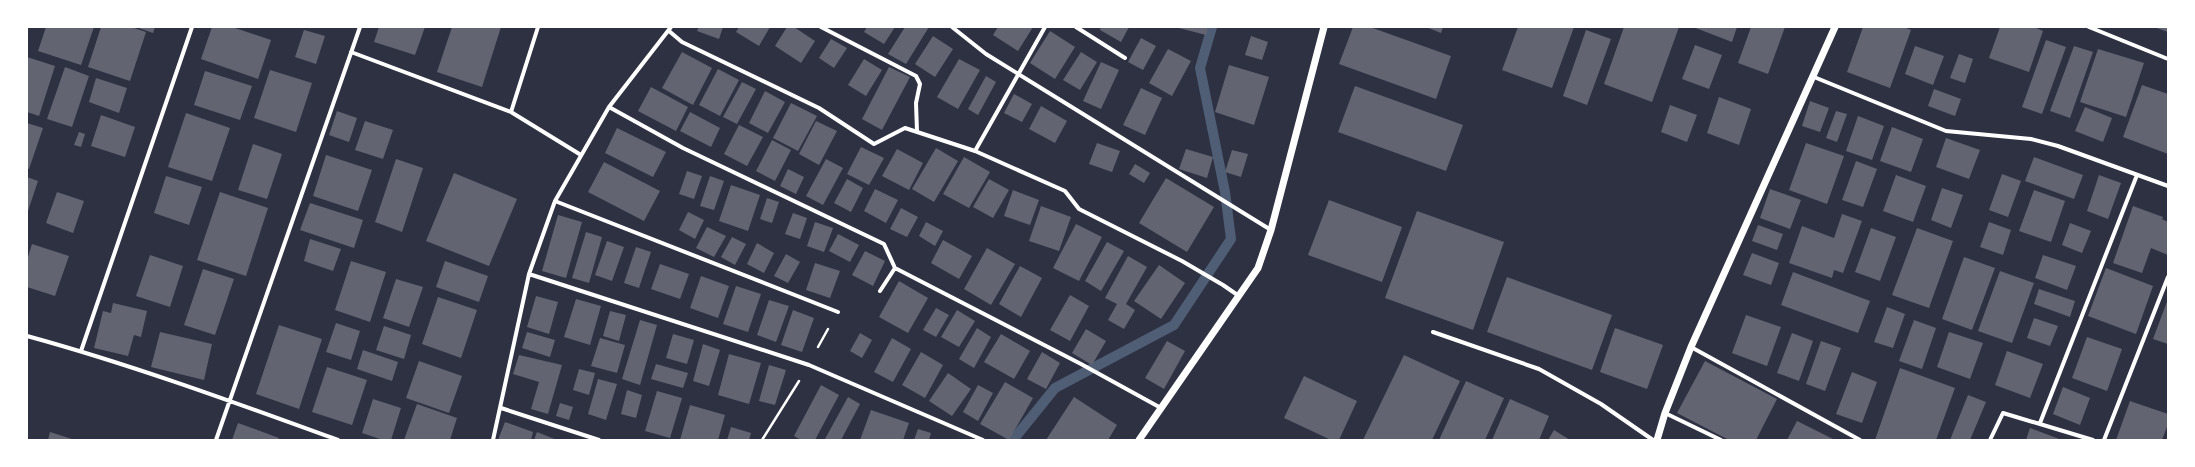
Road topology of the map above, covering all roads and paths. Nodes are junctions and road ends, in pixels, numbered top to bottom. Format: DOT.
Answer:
graph roads {
  1 [pos="192,27"];
  2 [pos="360,27"];
  3 [pos="538,27"];
  4 [pos="821,27"];
  5 [pos="952,27"];
  6 [pos="1045,27"];
  7 [pos="1076,27"];
  8 [pos="1324,27"];
  9 [pos="1835,27"];
  10 [pos="2089,27"];
  11 [pos="670,29"];
  12 [pos="351,52"];
  13 [pos="1125,58"];
  14 [pos="2168,59"];
  15 [pos="1018,74"];
  16 [pos="1814,77"];
  17 [pos="610,107"];
  18 [pos="511,112"];
  19 [pos="917,132"];
  20 [pos="976,151"];
  21 [pos="581,156"];
  22 [pos="2137,175"];
  23 [pos="2168,186"];
  24 [pos="555,201"];
  25 [pos="1271,230"];
  26 [pos="895,268"];
  27 [pos="530,274"];
  28 [pos="2168,277"];
  29 [pos="880,291"];
  30 [pos="1239,296"];
  31 [pos="838,312"];
  32 [pos="1433,332"];
  33 [pos="27,336"];
  34 [pos="1691,347"];
  35 [pos="81,351"];
  36 [pos="230,400"];
  37 [pos="501,408"];
  38 [pos="1161,408"];
  39 [pos="1665,413"];
  40 [pos="2040,423"];
  41 [pos="216,440"];
  42 [pos="338,440"];
  43 [pos="494,440"];
  44 [pos="599,440"];
  45 [pos="983,440"];
  46 [pos="1139,440"];
  47 [pos="1653,440"];
  48 [pos="1657,440"];
  49 [pos="1721,440"];
  50 [pos="1860,440"];
  51 [pos="1990,440"];
  52 [pos="2093,440"];
  53 [pos="2104,440"];
  1 -- 35 [label="street"];
  2 -- 12 [label="street"];
  3 -- 18 [label="street"];
  4 -- 19 [label="street"];
  5 -- 15 [label="street"];
  6 -- 15 [label="street"];
  7 -- 13 [label="street"];
  8 -- 25 [label="street"];
  9 -- 16 [label="street"];
  10 -- 14 [label="street"];
  11 -- 17 [label="street"];
  11 -- 19 [label="street"];
  12 -- 18 [label="street"];
  12 -- 36 [label="street"];
  15 -- 20 [label="street"];
  15 -- 25 [label="street"];
  16 -- 22 [label="street"];
  16 -- 34 [label="street"];
  17 -- 21 [label="street"];
  17 -- 26 [label="street"];
  18 -- 21 [label="street"];
  19 -- 20 [label="street"];
  20 -- 30 [label="street"];
  21 -- 24 [label="street"];
  22 -- 23 [label="street"];
  22 -- 40 [label="street"];
  24 -- 27 [label="street"];
  24 -- 31 [label="street"];
  25 -- 30 [label="street"];
  26 -- 29 [label="street"];
  26 -- 38 [label="street"];
  27 -- 37 [label="street"];
  27 -- 45 [label="street"];
  28 -- 53 [label="street"];
  30 -- 38 [label="street"];
  32 -- 47 [label="street"];
  33 -- 35 [label="street"];
  34 -- 39 [label="street"];
  34 -- 50 [label="street"];
  35 -- 36 [label="street"];
  36 -- 41 [label="street"];
  36 -- 42 [label="street"];
  37 -- 43 [label="street"];
  37 -- 44 [label="street"];
  38 -- 46 [label="street"];
  39 -- 48 [label="street"];
  39 -- 49 [label="street"];
  40 -- 51 [label="street"];
  40 -- 52 [label="street"];
}
